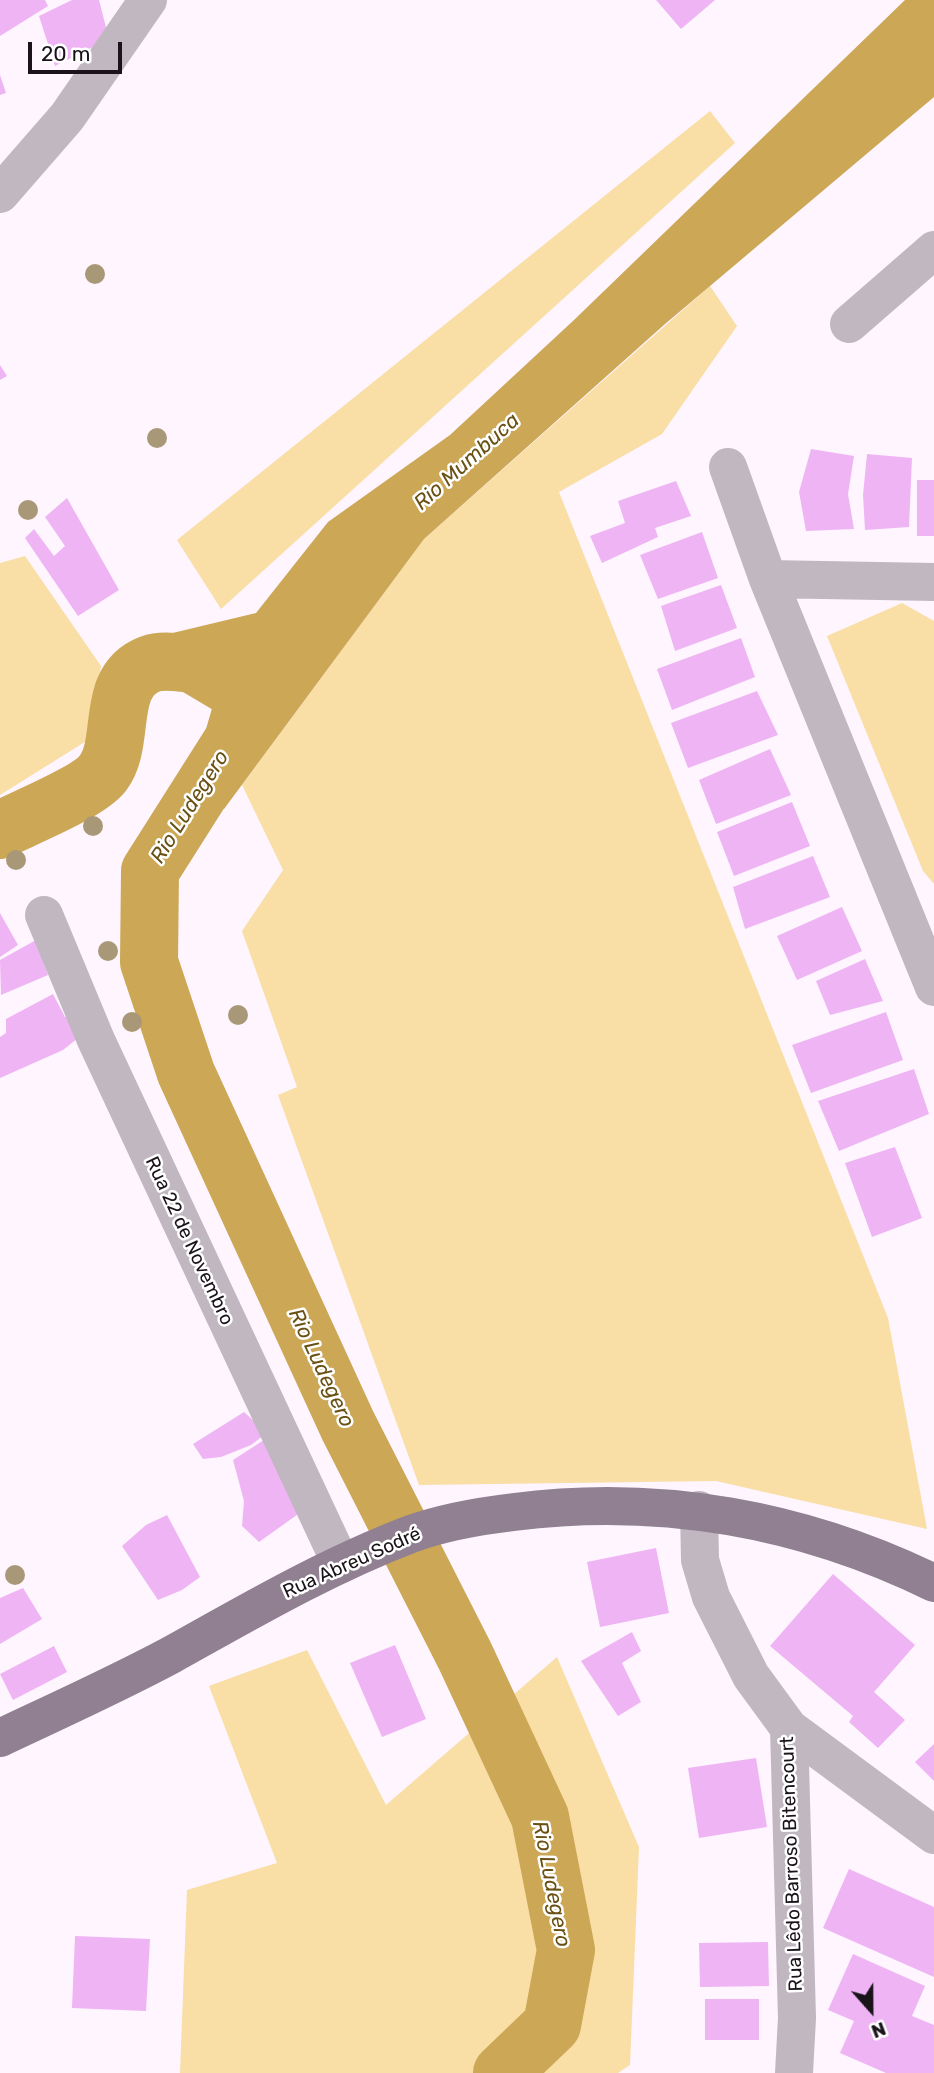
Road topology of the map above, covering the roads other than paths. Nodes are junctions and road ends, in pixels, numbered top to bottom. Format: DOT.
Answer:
graph roads {
  1 [pos="148,0"];
  2 [pos="0,194"];
  3 [pos="934,250"];
  4 [pos="849,324"];
  5 [pos="728,467"];
  6 [pos="768,579"];
  7 [pos="934,582"];
  8 [pos="44,915"];
  9 [pos="934,987"];
  10 [pos="699,1510"];
  11 [pos="341,1564"];
  12 [pos="934,1583"];
  13 [pos="789,1728"];
  14 [pos="0,1738"];
  15 [pos="934,1835"];
  16 [pos="794,2073"];
  1 -- 2 [label="street"];
  3 -- 4 [label="street"];
  5 -- 6 [label="street"];
  6 -- 7 [label="street"];
  6 -- 9 [label="street"];
  8 -- 11 [label="street, Rua 22 de Novembro"];
  10 -- 11 [label="main road, Rua Abreu Sodré"];
  10 -- 12 [label="main road, Rua Abreu Sodré"];
  10 -- 13 [label="street, Rua Lêdo Barroso Bitencourt"];
  11 -- 14 [label="main road, Rua Abreu Sodré"];
  13 -- 15 [label="street"];
  13 -- 16 [label="street, Rua Lêdo Barroso Bitencourt"];
}
